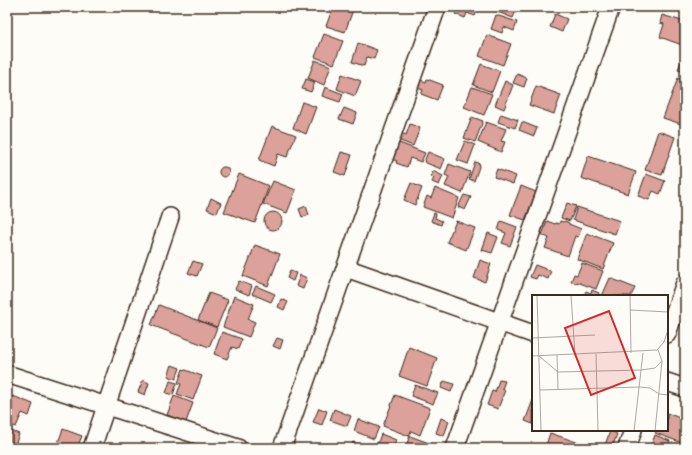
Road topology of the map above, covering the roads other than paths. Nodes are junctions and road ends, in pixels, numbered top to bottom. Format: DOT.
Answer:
graph roads {
  1 [pos="437,7"];
  2 [pos="611,7"];
  3 [pos="170,216"];
  4 [pos="346,268"];
  5 [pos="685,283"];
  6 [pos="499,322"];
  7 [pos="668,331"];
  8 [pos="532,334"];
  9 [pos="7,374"];
  10 [pos="668,382"];
  11 [pos="685,388"];
  12 [pos="106,406"];
  13 [pos="633,431"];
  14 [pos="92,448"];
  15 [pos="238,448"];
  16 [pos="282,448"];
  17 [pos="455,448"];
  18 [pos="627,448"];
  1 -- 4 [label="street"];
  2 -- 6 [label="street"];
  3 -- 12 [label="street"];
  4 -- 6 [label="street"];
  4 -- 16 [label="street"];
  5 -- 7 [label="street"];
  6 -- 8 [label="street"];
  6 -- 17 [label="street"];
  9 -- 12 [label="street"];
  10 -- 11 [label="street"];
  12 -- 14 [label="street"];
  12 -- 15 [label="street"];
  13 -- 18 [label="street"];
}
